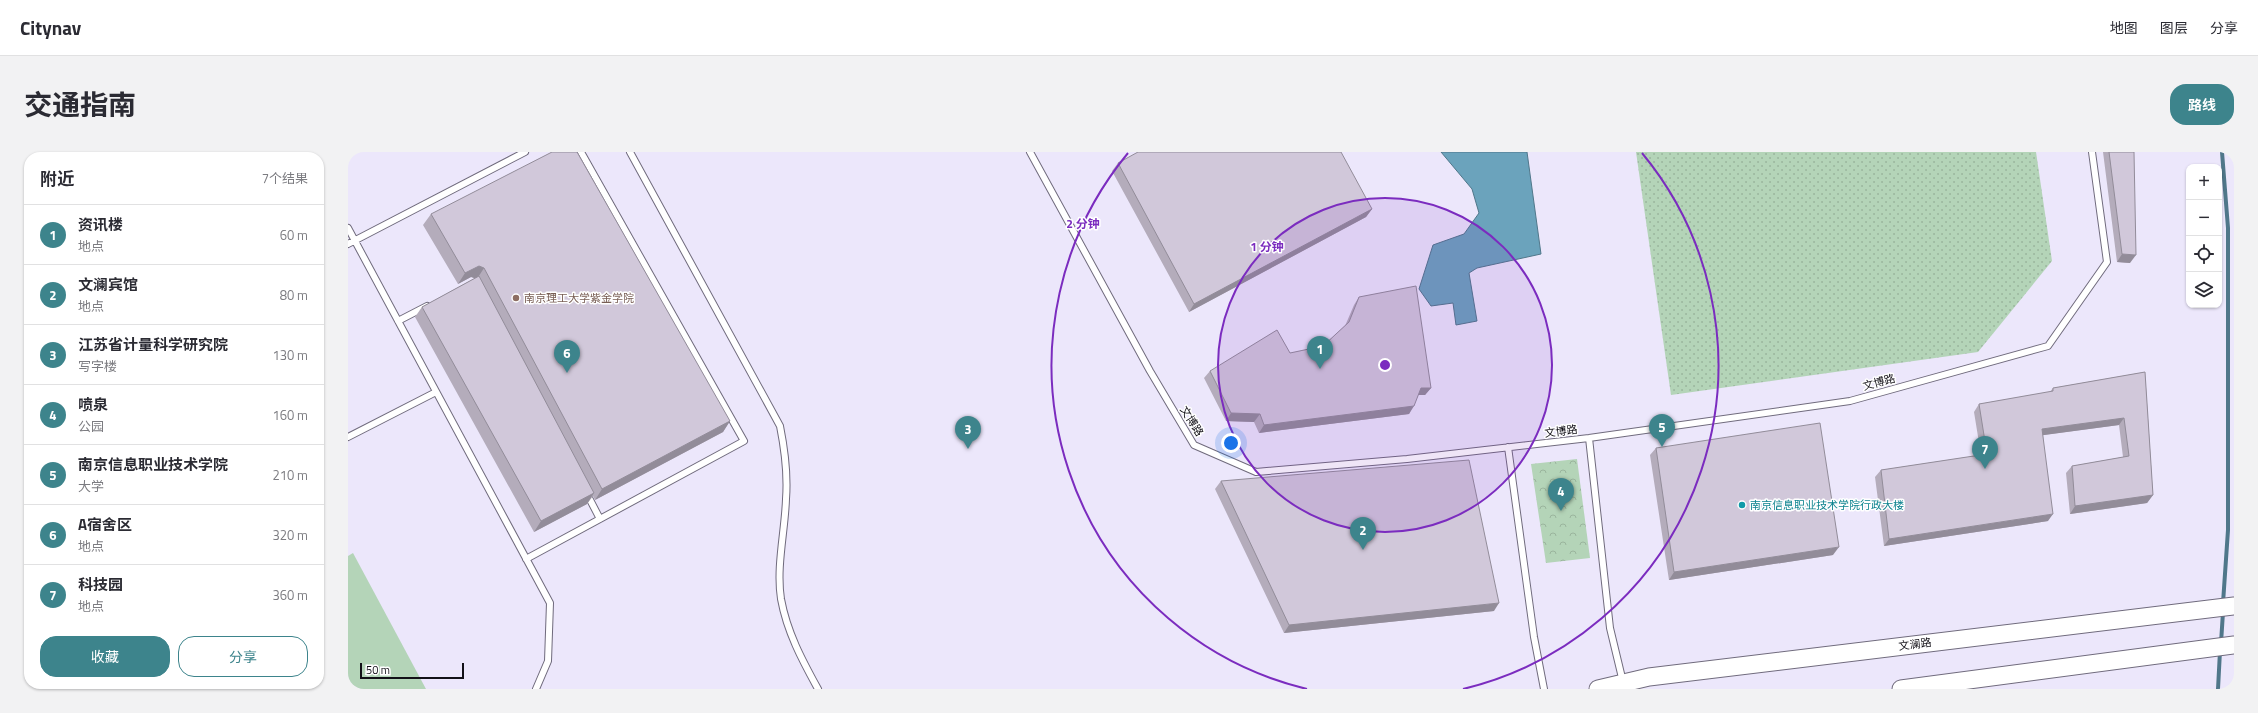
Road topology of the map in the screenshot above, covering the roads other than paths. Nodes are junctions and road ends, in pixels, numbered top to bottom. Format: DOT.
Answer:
graph roads {
  1 [pos="525,152"];
  2 [pos="582,152"];
  3 [pos="630,152"];
  4 [pos="1030,152"];
  5 [pos="2092,152"];
  6 [pos="348,228"];
  7 [pos="355,240"];
  8 [pos="348,244"];
  9 [pos="433,302"];
  10 [pos="398,321"];
  11 [pos="436,392"];
  12 [pos="348,437"];
  13 [pos="1589,438"];
  14 [pos="1508,447"];
  15 [pos="585,491"];
  16 [pos="600,519"];
  17 [pos="526,559"];
  18 [pos="2234,606"];
  19 [pos="2234,645"];
  20 [pos="1624,686"];
  21 [pos="536,689"];
  22 [pos="818,689"];
  23 [pos="1544,689"];
  24 [pos="1598,689"];
  25 [pos="1901,689"];
  1 -- 7 [label="lane"];
  2 -- 16 [label="lane"];
  3 -- 22 [label="lane"];
  4 -- 14 [label="lane, 文博路"];
  5 -- 13 [label="lane, 文博路"];
  6 -- 7 [label="lane"];
  7 -- 8 [label="lane"];
  7 -- 10 [label="lane"];
  9 -- 10 [label="lane"];
  10 -- 11 [label="lane"];
  11 -- 12 [label="lane"];
  11 -- 17 [label="lane"];
  13 -- 14 [label="lane, 文博路"];
  13 -- 20 [label="lane"];
  14 -- 23 [label="lane"];
  15 -- 16 [label="lane"];
  16 -- 17 [label="lane"];
  17 -- 21 [label="lane"];
  18 -- 20 [label="main road, 文澜路"];
  19 -- 25 [label="main road"];
  20 -- 24 [label="main road, 文澜路"];
}
